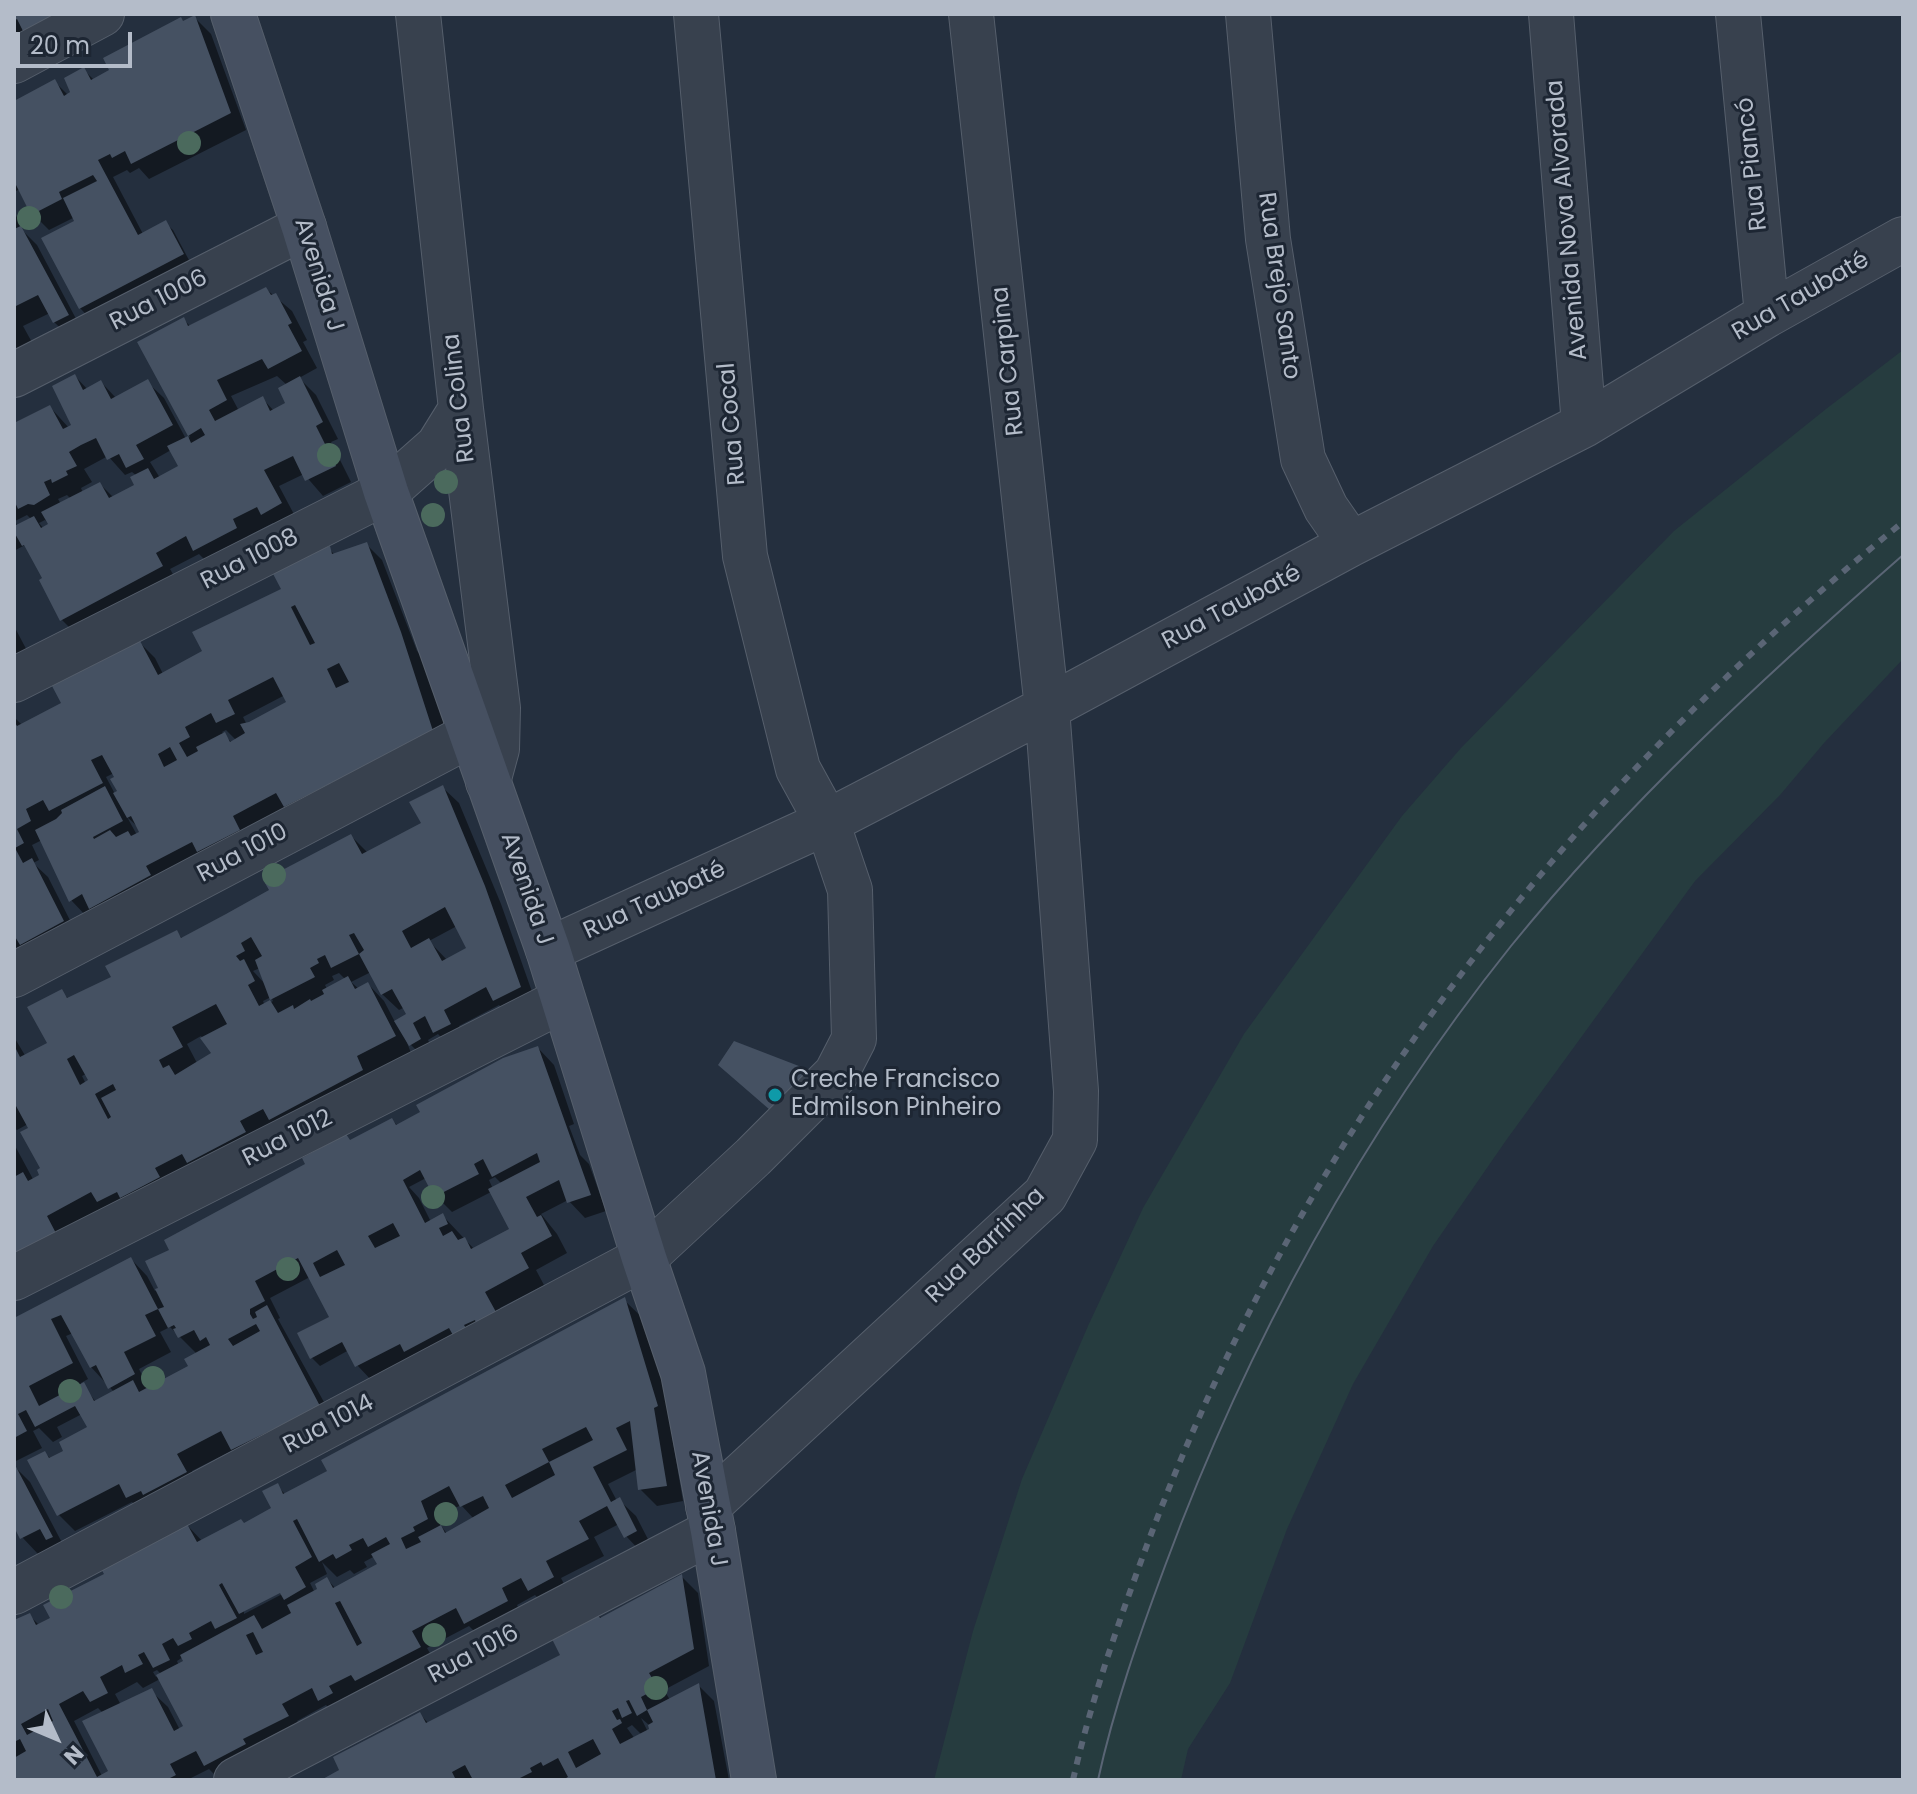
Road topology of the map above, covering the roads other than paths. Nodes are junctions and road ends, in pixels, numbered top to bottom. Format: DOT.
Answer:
graph roads {
  1 [pos="102,14"];
  2 [pos="233,14"];
  3 [pos="418,14"];
  4 [pos="696,14"];
  5 [pos="971,14"];
  6 [pos="1248,14"];
  7 [pos="1551,14"];
  8 [pos="1738,14"];
  9 [pos="14,61"];
  10 [pos="304,227"];
  11 [pos="1903,239"];
  12 [pos="1767,315"];
  13 [pos="14,375"];
  14 [pos="461,409"];
  15 [pos="1584,425"];
  16 [pos="386,492"];
  17 [pos="1351,544"];
  18 [pos="14,680"];
  19 [pos="1047,708"];
  20 [pos="472,734"];
  21 [pos="488,782"];
  22 [pos="827,822"];
  23 [pos="548,950"];
  24 [pos="14,975"];
  25 [pos="563,1000"];
  26 [pos="644,1258"];
  27 [pos="14,1278"];
  28 [pos="711,1518"];
  29 [pos="14,1592"];
  30 [pos="236,1780"];
  31 [pos="754,1780"];
  1 -- 9 [label="street"];
  2 -- 10 [label="street, Avenida J"];
  3 -- 14 [label="street, Rua Colina"];
  4 -- 22 [label="street, Rua Cocal"];
  5 -- 19 [label="street, Rua Carpina"];
  6 -- 17 [label="street, Rua Brejo Santo"];
  7 -- 15 [label="street, Avenida Nova Alvorada"];
  8 -- 12 [label="street, Rua Piancó"];
  10 -- 13 [label="street, Rua 1006"];
  10 -- 16 [label="street, Avenida J"];
  11 -- 12 [label="street, Rua Taubaté"];
  12 -- 15 [label="street, Rua Taubaté"];
  14 -- 16 [label="street, Rua 1008"];
  14 -- 21 [label="street, Rua Colina"];
  15 -- 17 [label="street, Rua Taubaté"];
  16 -- 18 [label="street, Rua 1008"];
  16 -- 20 [label="street, Avenida J"];
  17 -- 19 [label="street, Rua Taubaté"];
  19 -- 22 [label="street, Rua Taubaté"];
  19 -- 28 [label="street, Rua Barrinha"];
  20 -- 21 [label="street, Avenida J"];
  20 -- 24 [label="street, Rua 1010"];
  21 -- 23 [label="street, Avenida J"];
  22 -- 23 [label="street, Rua Taubaté"];
  22 -- 26 [label="street, Rua Cocal"];
  23 -- 25 [label="street, Avenida J"];
  25 -- 26 [label="street, Avenida J"];
  25 -- 27 [label="street, Rua 1012"];
  26 -- 28 [label="street, Avenida J"];
  26 -- 29 [label="street, Rua 1014"];
  28 -- 30 [label="street, Rua 1016"];
  28 -- 31 [label="street, Avenida J"];
}
